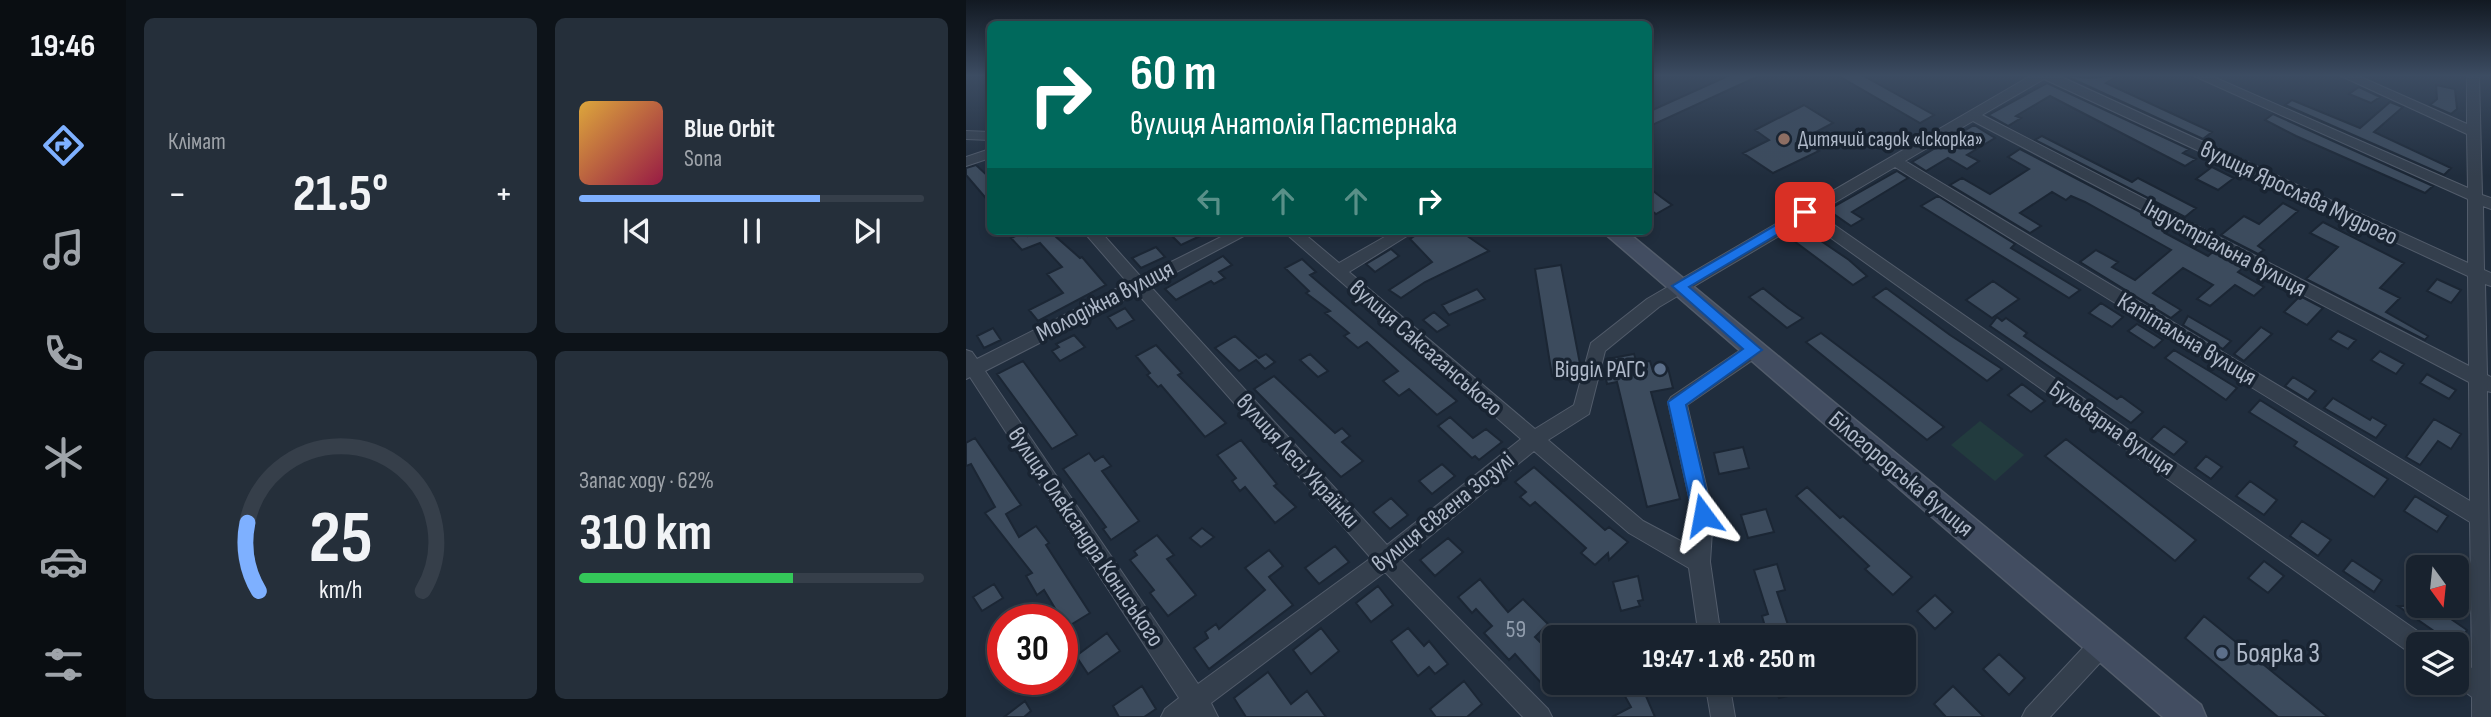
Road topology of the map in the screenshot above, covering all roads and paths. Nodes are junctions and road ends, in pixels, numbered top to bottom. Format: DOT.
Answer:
graph roads {
  1 [pos="1985,108"];
  2 [pos="2117,108"];
  3 [pos="2274,108"];
  4 [pos="2419,108"];
  5 [pos="2479,108"];
  6 [pos="1972,116"];
  7 [pos="966,135"];
  8 [pos="987,136"];
  9 [pos="2480,136"];
  10 [pos="987,154"];
  11 [pos="1894,160"];
  12 [pos="966,162"];
  13 [pos="2483,201"];
  14 [pos="1805,212"];
  15 [pos="1095,235"];
  16 [pos="1237,235"];
  17 [pos="1296,235"];
  18 [pos="1400,235"];
  19 [pos="1618,235"];
  20 [pos="1338,271"];
  21 [pos="2484,278"];
  22 [pos="1140,284"];
  23 [pos="1679,286"];
  24 [pos="1754,350"];
  25 [pos="969,366"];
  26 [pos="2485,383"];
  27 [pos="1532,441"];
  28 [pos="2486,491"];
  29 [pos="2480,518"];
  30 [pos="1385,559"];
  31 [pos="1699,562"];
  32 [pos="1708,625"];
  33 [pos="2487,630"];
  34 [pos="2406,637"];
  35 [pos="2102,643"];
  36 [pos="2469,680"];
  37 [pos="2484,691"];
  38 [pos="1719,695"];
  39 [pos="1200,708"];
  40 [pos="1173,717"];
  41 [pos="1540,717"];
  42 [pos="1723,717"];
  43 [pos="2034,717"];
  44 [pos="2189,717"];
  45 [pos="2484,717"];
  1 -- 6 [label="street, вулиця Євгена Зозулі"];
  2 -- 21 [label="street, вулиця Ярослава Мудрого"];
  3 -- 13 [label="street"];
  4 -- 9 [label="street"];
  5 -- 9 [label="street"];
  6 -- 11 [label="street, вулиця Євгена Зозулі"];
  6 -- 26 [label="street, Індустріальна вулиця"];
  7 -- 8 [label="street"];
  9 -- 13 [label="street"];
  10 -- 12 [label="street"];
  11 -- 14 [label="street, вулиця Євгена Зозулі"];
  11 -- 29 [label="street, Капітальна вулиця"];
  13 -- 21 [label="street"];
  14 -- 23 [label="street, вулиця Євгена Зозулі"];
  14 -- 34 [label="street, Бульварна вулиця"];
  15 -- 22 [label="street, вулиця Лесі Українки"];
  16 -- 22 [label="street, Молодіжна вулиця"];
  17 -- 20 [label="street, вулиця Саксаганського"];
  18 -- 20 [label="street"];
  19 -- 23 [label="street, Білогородська вулиця"];
  20 -- 27 [label="street, вулиця Саксаганського"];
  21 -- 26 [label="street"];
  22 -- 25 [label="street, Молодіжна вулиця"];
  22 -- 30 [label="street, вулиця Лесі Українки"];
  23 -- 24 [label="street, Білогородська вулиця"];
  23 -- 27 [label="street, вулиця Євгена Зозулі"];
  24 -- 31 [label="street"];
  24 -- 35 [label="street, Білогородська вулиця"];
  25 -- 39 [label="street, вулиця Олександра Кониського"];
  26 -- 28 [label="street"];
  27 -- 30 [label="street, вулиця Євгена Зозулі"];
  27 -- 31 [label="street, вулиця Саксаганського"];
  28 -- 29 [label="street"];
  29 -- 33 [label="street"];
  30 -- 39 [label="street, вулиця Євгена Зозулі"];
  30 -- 41 [label="street, вулиця Лесі Українки"];
  31 -- 32 [label="street"];
  33 -- 37 [label="street"];
  35 -- 43 [label="street"];
  35 -- 44 [label="street, Білогородська вулиця"];
  36 -- 37 [label="street"];
  37 -- 45 [label="street"];
  38 -- 42 [label="street"];
  39 -- 40 [label="street, вулиця Євгена Зозулі"];
}
